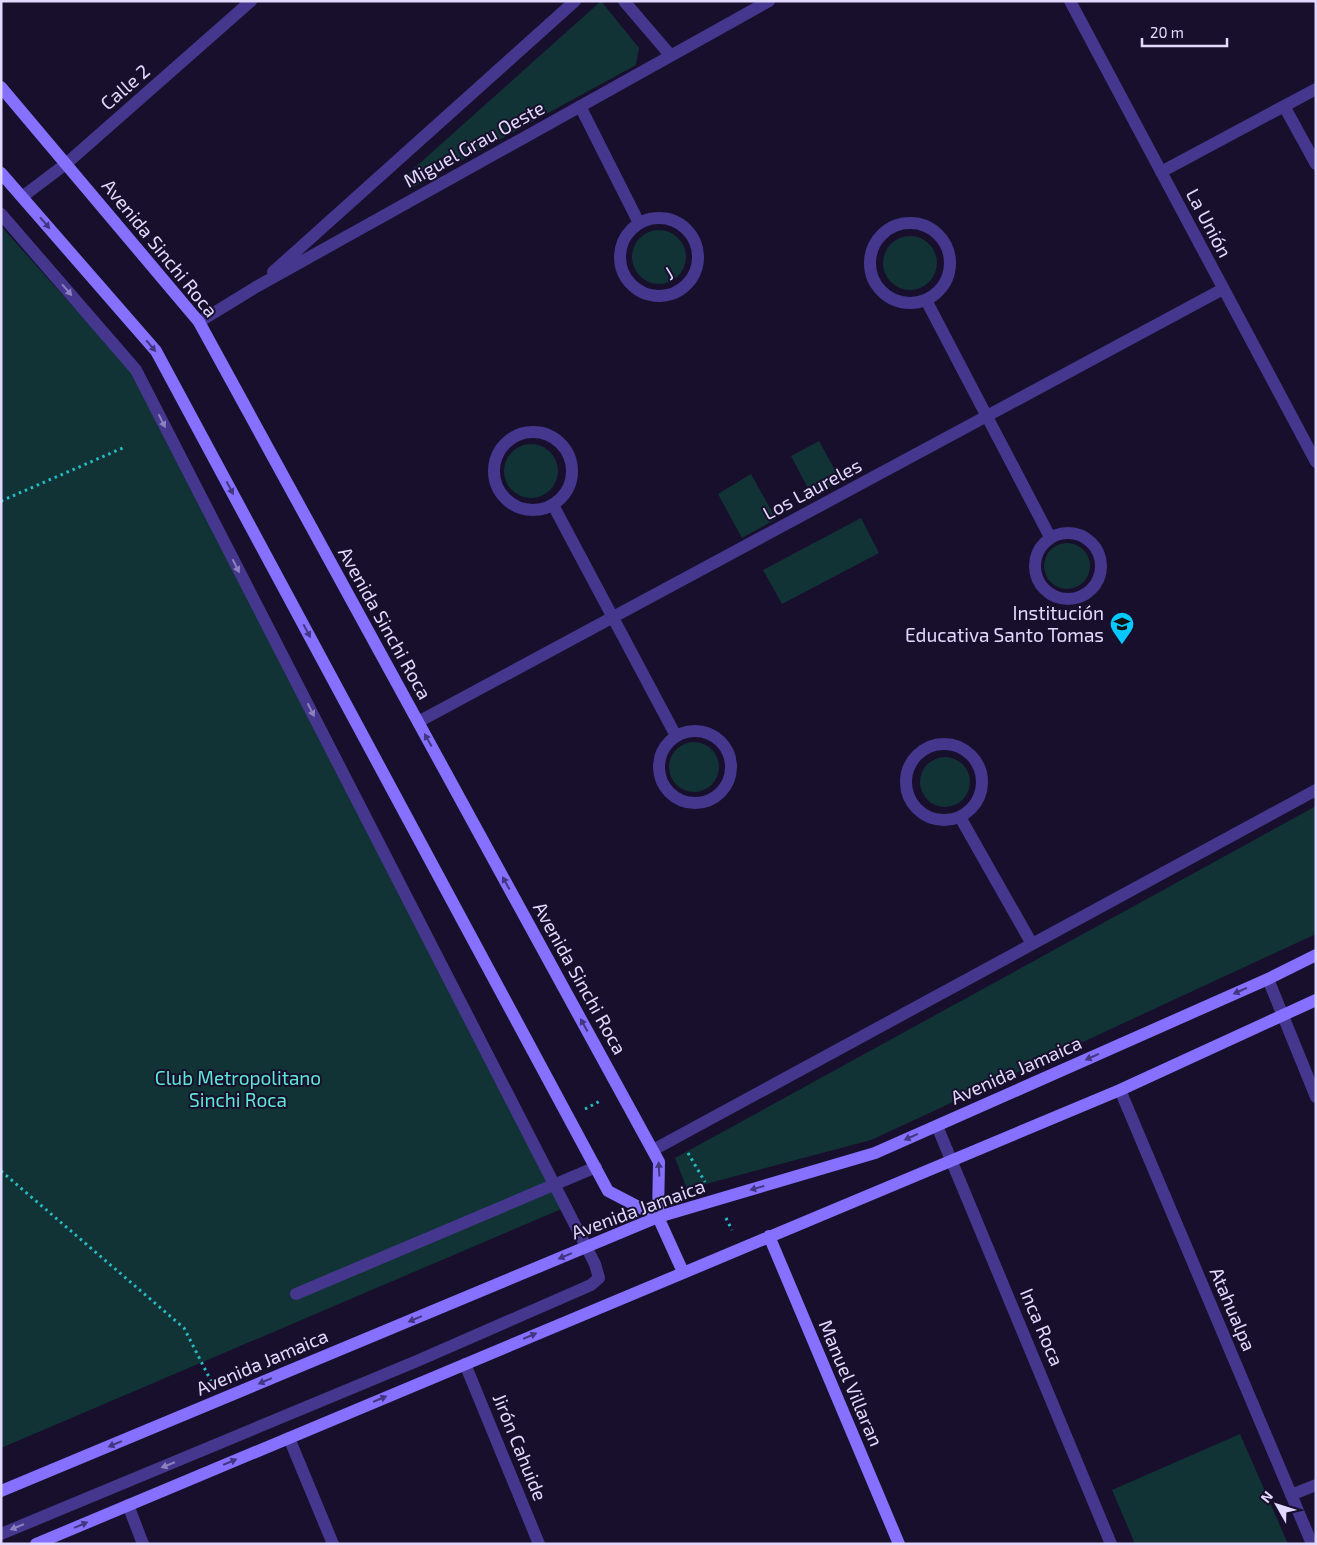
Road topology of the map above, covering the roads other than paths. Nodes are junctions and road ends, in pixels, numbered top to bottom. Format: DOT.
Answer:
graph roads {
  1 [pos="251,1"];
  2 [pos="575,1"];
  3 [pos="624,1"];
  4 [pos="769,1"];
  5 [pos="1070,1"];
  6 [pos="671,56"];
  7 [pos="1,87"];
  8 [pos="1316,89"];
  9 [pos="580,106"];
  10 [pos="1284,106"];
  11 [pos="67,163"];
  12 [pos="1316,164"];
  13 [pos="1161,172"];
  14 [pos="1,173"];
  15 [pos="22,197"];
  16 [pos="1,214"];
  17 [pos="639,223"];
  18 [pos="256,286"];
  19 [pos="1223,289"];
  20 [pos="926,300"];
  21 [pos="199,322"];
  22 [pos="988,416"];
  23 [pos="1316,462"];
  24 [pos="553,505"];
  25 [pos="1050,537"];
  26 [pos="615,617"];
  27 [pos="418,722"];
  28 [pos="676,736"];
  29 [pos="1316,790"];
  30 [pos="960,817"];
  31 [pos="1032,944"];
  32 [pos="1316,955"];
  33 [pos="1268,979"];
  34 [pos="1316,1000"];
  35 [pos="1282,1016"];
  36 [pos="1120,1090"];
  37 [pos="1316,1097"];
  38 [pos="937,1126"];
  39 [pos="652,1150"];
  40 [pos="952,1160"];
  41 [pos="596,1166"];
  42 [pos="554,1184"];
  43 [pos="658,1217"];
  44 [pos="769,1236"];
  45 [pos="586,1247"];
  46 [pos="683,1272"];
  47 [pos="296,1294"];
  48 [pos="465,1364"];
  49 [pos="289,1438"];
  50 [pos="1316,1485"];
  51 [pos="1,1491"];
  52 [pos="1291,1496"];
  53 [pos="128,1505"];
  54 [pos="1,1534"];
  55 [pos="36,1544"];
  56 [pos="144,1544"];
  57 [pos="333,1544"];
  58 [pos="539,1544"];
  59 [pos="899,1544"];
  60 [pos="1111,1544"];
  61 [pos="1312,1544"];
  1 -- 11 [label="street, Calle 2"];
  2 -- 18 [label="street"];
  3 -- 6 [label="street"];
  4 -- 6 [label="street, Miguel Grau Oeste"];
  5 -- 13 [label="street, La Unión"];
  6 -- 9 [label="street, Miguel Grau Oeste"];
  7 -- 11 [label="main road, Avenida Sinchi Roca"];
  8 -- 10 [label="street"];
  9 -- 17 [label="street"];
  9 -- 18 [label="street, Miguel Grau Oeste"];
  10 -- 12 [label="street"];
  10 -- 13 [label="street"];
  11 -- 15 [label="street, Calle 2"];
  11 -- 21 [label="main road, Avenida Sinchi Roca"];
  13 -- 19 [label="street, La Unión"];
  14 -- 15 [label="main road"];
  15 -- 41 [label="main road, one-way"];
  16 -- 42 [label="street, one-way"];
  17 -- 17 [label="street, J"];
  18 -- 21 [label="street, Miguel Grau Oeste"];
  19 -- 22 [label="street, Los Laureles"];
  19 -- 23 [label="street, La Unión"];
  20 -- 20 [label="street"];
  20 -- 22 [label="street"];
  21 -- 27 [label="main road, Avenida Sinchi Roca"];
  22 -- 25 [label="street"];
  22 -- 26 [label="street, Los Laureles"];
  24 -- 24 [label="street"];
  24 -- 26 [label="street"];
  25 -- 25 [label="street"];
  26 -- 27 [label="street, Los Laureles"];
  26 -- 28 [label="street"];
  39 -- 27 [label="main road, Avenida Sinchi Roca, one-way"];
  28 -- 28 [label="street"];
  29 -- 31 [label="street"];
  30 -- 30 [label="street"];
  30 -- 31 [label="street"];
  31 -- 39 [label="street"];
  32 -- 33 [label="main road, Avenida Jamaica"];
  33 -- 35 [label="street"];
  33 -- 38 [label="main road, Avenida Jamaica, one-way"];
  34 -- 35 [label="main road"];
  35 -- 36 [label="main road"];
  35 -- 37 [label="street"];
  36 -- 40 [label="main road"];
  36 -- 52 [label="street, Atahualpa"];
  38 -- 40 [label="street, Inca Roca"];
  38 -- 43 [label="main road, Avenida Jamaica, one-way"];
  43 -- 39 [label="main road, Avenida Sinchi Roca, one-way"];
  40 -- 44 [label="main road"];
  40 -- 60 [label="street, Inca Roca"];
  41 -- 42 [label="street"];
  41 -- 43 [label="main road"];
  42 -- 45 [label="street"];
  42 -- 47 [label="street"];
  43 -- 45 [label="main road, Avenida Jamaica"];
  43 -- 46 [label="main road, Avenida Sinchi Roca"];
  44 -- 46 [label="main road"];
  44 -- 59 [label="main road, Manuel Villaran"];
  45 -- 51 [label="main road, Avenida Jamaica, one-way"];
  45 -- 54 [label="street, one-way"];
  48 -- 46 [label="main road, one-way"];
  49 -- 48 [label="main road, one-way"];
  48 -- 58 [label="street, Jirón Cahuide"];
  53 -- 49 [label="main road, one-way"];
  49 -- 57 [label="street"];
  50 -- 52 [label="street"];
  52 -- 61 [label="street, Atahualpa"];
  55 -- 53 [label="main road, one-way"];
  53 -- 56 [label="street"];
}
